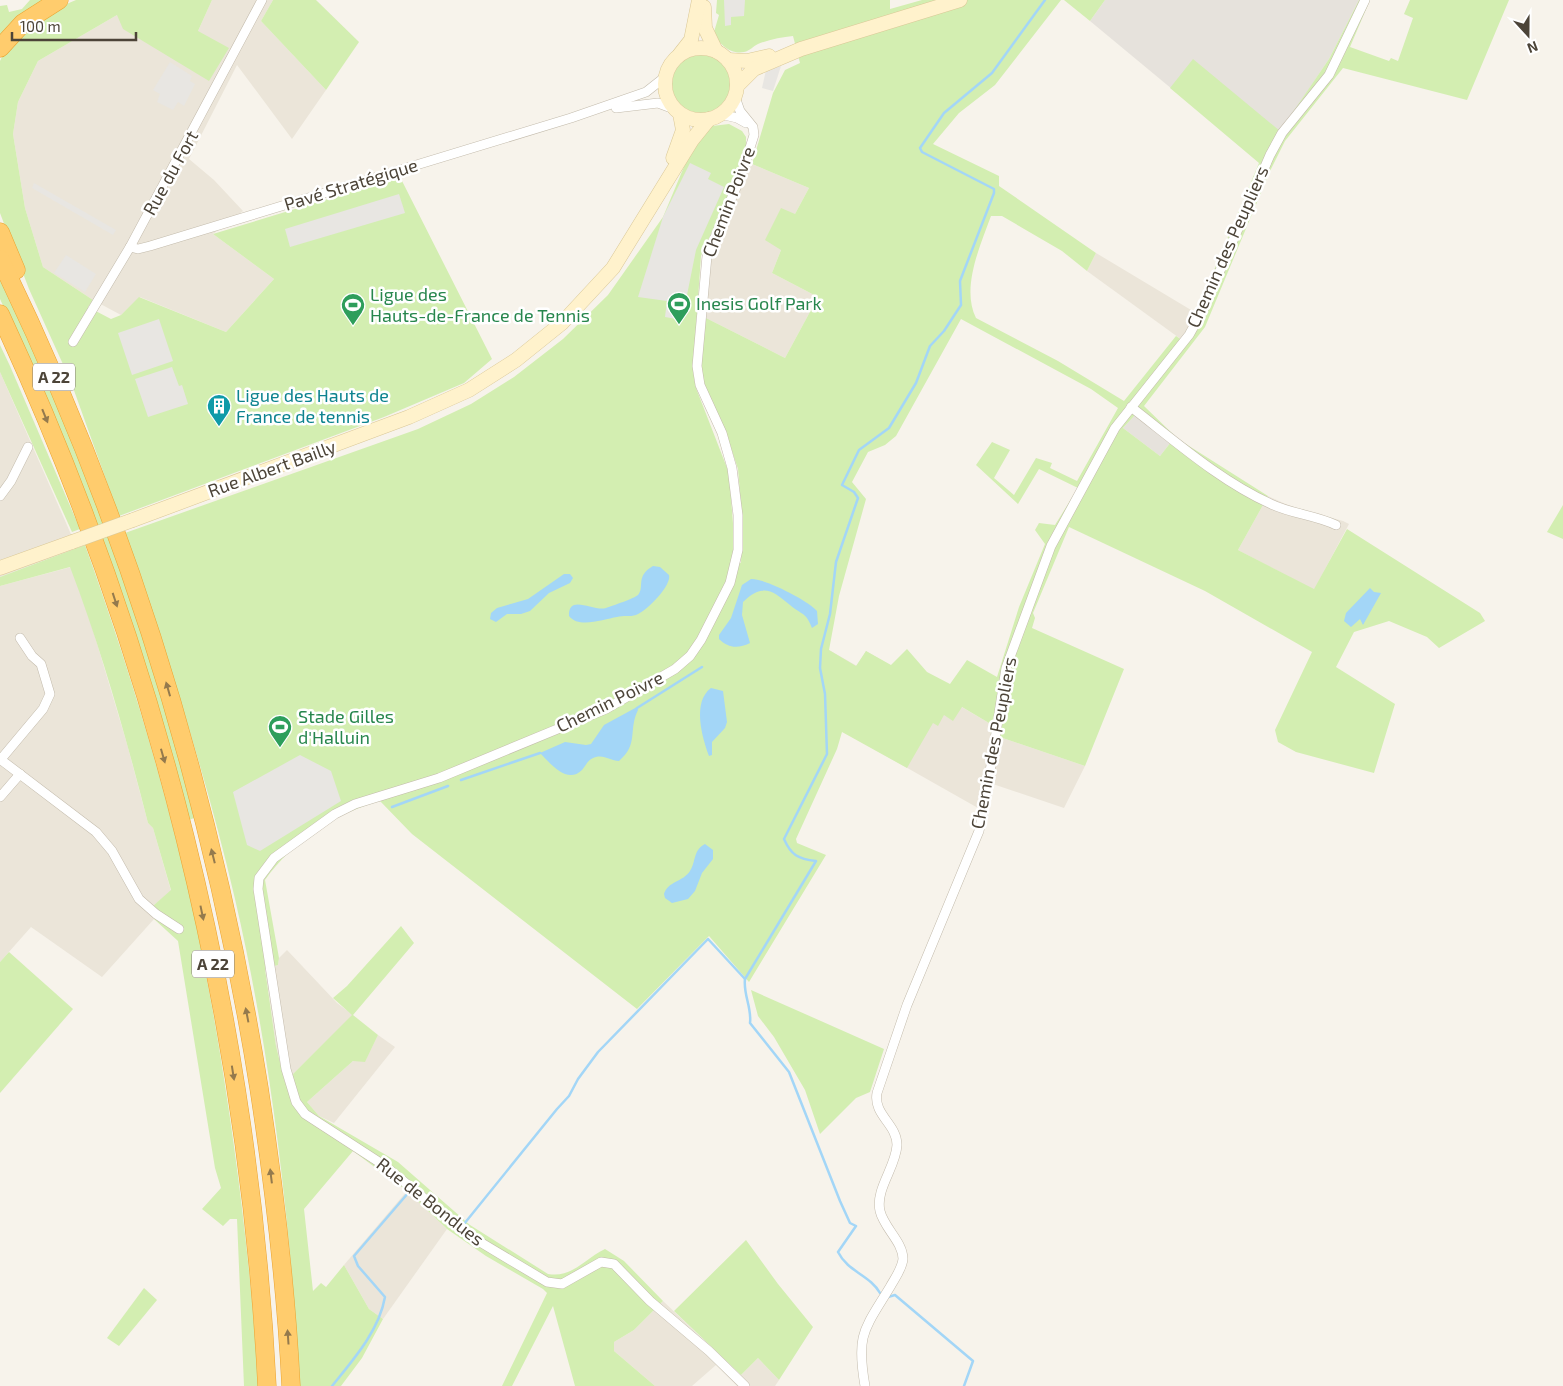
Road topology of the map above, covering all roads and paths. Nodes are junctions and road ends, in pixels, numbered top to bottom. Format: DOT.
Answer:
graph roads {
  1 [pos="59,0"];
  2 [pos="262,0"];
  3 [pos="699,0"];
  4 [pos="704,0"];
  5 [pos="960,0"];
  6 [pos="1365,0"];
  7 [pos="0,48"];
  8 [pos="801,49"];
  9 [pos="716,51"];
  10 [pos="680,54"];
  11 [pos="728,60"];
  12 [pos="665,77"];
  13 [pos="736,91"];
  14 [pos="677,111"];
  15 [pos="715,117"];
  16 [pos="571,118"];
  17 [pos="754,139"];
  18 [pos="649,210"];
  19 [pos="0,232"];
  20 [pos="130,247"];
  21 [pos="0,259"];
  22 [pos="0,314"];
  23 [pos="0,328"];
  24 [pos="73,342"];
  25 [pos="19,355"];
  26 [pos="1131,407"];
  27 [pos="28,447"];
  28 [pos="100,492"];
  29 [pos="0,496"];
  30 [pos="1336,525"];
  31 [pos="0,568"];
  32 [pos="20,638"];
  33 [pos="0,759"];
  34 [pos="20,774"];
  35 [pos="0,797"];
  36 [pos="259,878"];
  37 [pos="179,929"];
  38 [pos="267,1386"];
  39 [pos="291,1386"];
  40 [pos="745,1386"];
  41 [pos="865,1386"];
  1 -- 7 [label="highway"];
  2 -- 20 [label="street, Rue du Fort"];
  3 -- 10 [label="main road"];
  4 -- 9 [label="main road"];
  5 -- 8 [label="main road"];
  6 -- 26 [label="street, Chemin des Peupliers"];
  8 -- 11 [label="main road"];
  8 -- 13 [label="main road"];
  9 -- 10 [label="main road"];
  9 -- 11 [label="main road"];
  10 -- 12 [label="main road"];
  11 -- 13 [label="main road"];
  12 -- 14 [label="main road"];
  12 -- 16 [label="street, Pavé Stratégique"];
  13 -- 15 [label="main road"];
  13 -- 17 [label="street, Chemin Poivre"];
  14 -- 15 [label="main road"];
  14 -- 16 [label="street, Pavé Stratégique"];
  14 -- 18 [label="main road, Rue Albert Bailly"];
  15 -- 17 [label="street, Chemin Poivre"];
  15 -- 18 [label="main road, Rue Albert Bailly"];
  16 -- 20 [label="street, Pavé Stratégique"];
  17 -- 36 [label="street, Chemin Poivre"];
  18 -- 31 [label="main road, Rue Albert Bailly, bridge"];
  19 -- 28 [label="highway"];
  20 -- 24 [label="street, Rue du Fort"];
  21 -- 28 [label="highway, A 22"];
  22 -- 25 [label="highway, A 22"];
  23 -- 25 [label="highway"];
  25 -- 38 [label="highway, A 22, one-way"];
  26 -- 30 [label="street"];
  26 -- 41 [label="street, Chemin des Peupliers"];
  27 -- 29 [label="street"];
  39 -- 28 [label="highway, A 22, one-way"];
  32 -- 33 [label="street"];
  33 -- 34 [label="street"];
  34 -- 35 [label="street"];
  34 -- 37 [label="street"];
  36 -- 40 [label="street, Rue de Bondues"];
}
